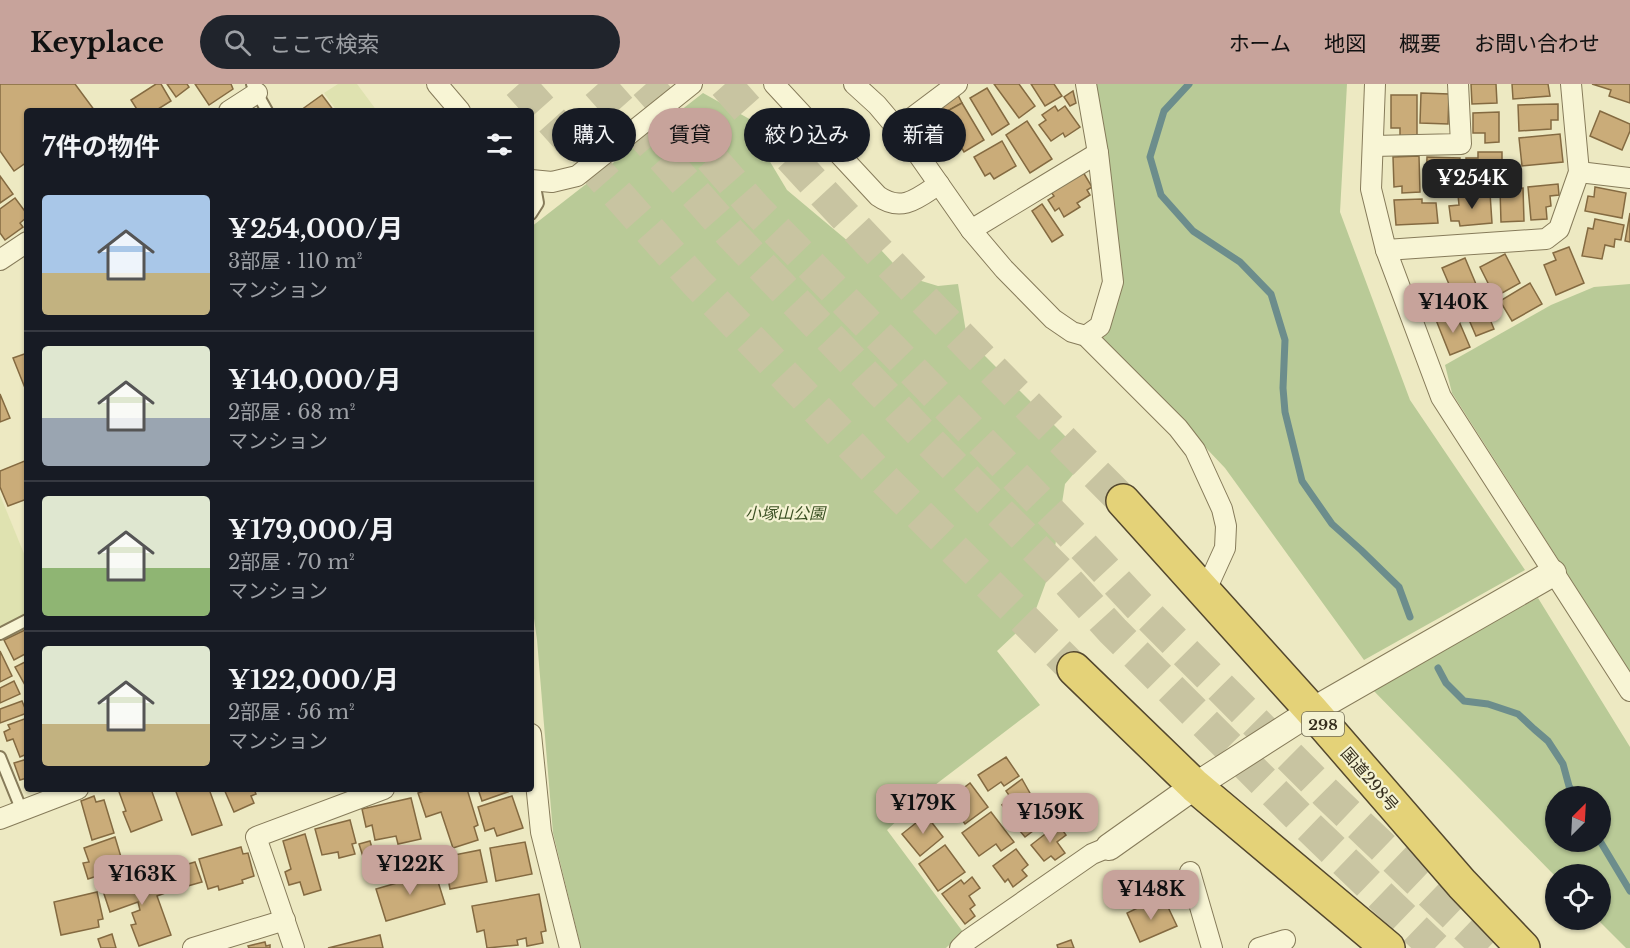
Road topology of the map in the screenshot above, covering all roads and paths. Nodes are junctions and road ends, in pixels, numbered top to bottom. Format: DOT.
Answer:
graph roads {
  1 [pos="437,84"];
  2 [pos="692,84"];
  3 [pos="774,84"];
  4 [pos="854,84"];
  5 [pos="957,84"];
  6 [pos="1086,84"];
  7 [pos="1375,84"];
  8 [pos="1458,84"];
  9 [pos="1571,84"];
  10 [pos="255,88"];
  11 [pos="233,108"];
  12 [pos="265,108"];
  13 [pos="457,108"];
  14 [pos="925,108"];
  15 [pos="882,111"];
  16 [pos="1373,146"];
  17 [pos="1098,153"];
  18 [pos="923,162"];
  19 [pos="1580,172"];
  20 [pos="1630,178"];
  21 [pos="534,181"];
  22 [pos="939,184"];
  23 [pos="534,188"];
  24 [pos="534,209"];
  25 [pos="971,230"];
  26 [pos="24,244"];
  27 [pos="1386,250"];
  28 [pos="0,260"];
  29 [pos="1086,336"];
  30 [pos="1123,501"];
  31 [pos="1553,573"];
  32 [pos="1205,592"];
  33 [pos="24,622"];
  34 [pos="0,634"];
  35 [pos="1074,669"];
  36 [pos="1630,691"];
  37 [pos="1312,711"];
  38 [pos="0,757"];
  39 [pos="534,763"];
  40 [pos="1195,786"];
  41 [pos="70,792"];
  42 [pos="376,792"];
  43 [pos="22,811"];
  44 [pos="0,819"];
  45 [pos="1109,847"];
  46 [pos="1190,872"];
  47 [pos="285,920"];
  48 [pos="1285,940"];
  49 [pos="193,948"];
  50 [pos="294,948"];
  51 [pos="570,948"];
  52 [pos="960,948"];
  53 [pos="1212,948"];
  54 [pos="1259,948"];
  55 [pos="1388,948"];
  56 [pos="1523,948"];
  1 -- 13 [label="street"];
  2 -- 21 [label="street"];
  3 -- 22 [label="street"];
  4 -- 15 [label="street"];
  5 -- 14 [label="street"];
  6 -- 17 [label="street"];
  7 -- 16 [label="street"];
  8 -- 16 [label="street"];
  9 -- 19 [label="street"];
  10 -- 11 [label="street"];
  10 -- 12 [label="lane"];
  16 -- 27 [label="street"];
  17 -- 25 [label="street"];
  17 -- 29 [label="street"];
  18 -- 22 [label="street"];
  19 -- 20 [label="street"];
  19 -- 27 [label="street"];
  22 -- 25 [label="street"];
  23 -- 24 [label="lane"];
  25 -- 29 [label="street"];
  26 -- 28 [label="street"];
  27 -- 31 [label="street"];
  29 -- 32 [label="street"];
  30 -- 32 [label="highway, 国道298号 / 298"];
  31 -- 36 [label="street"];
  31 -- 37 [label="street"];
  32 -- 37 [label="highway, 国道298号 / 298"];
  33 -- 34 [label="lane"];
  35 -- 40 [label="highway"];
  37 -- 40 [label="street"];
  37 -- 56 [label="highway, 国道298号 / 298"];
  38 -- 43 [label="lane"];
  39 -- 51 [label="street"];
  40 -- 45 [label="street"];
  40 -- 55 [label="highway"];
  41 -- 43 [label="street"];
  42 -- 47 [label="street"];
  43 -- 44 [label="street"];
  45 -- 52 [label="street"];
  46 -- 53 [label="street"];
  47 -- 49 [label="street"];
  47 -- 50 [label="street"];
  48 -- 54 [label="street"];
}
